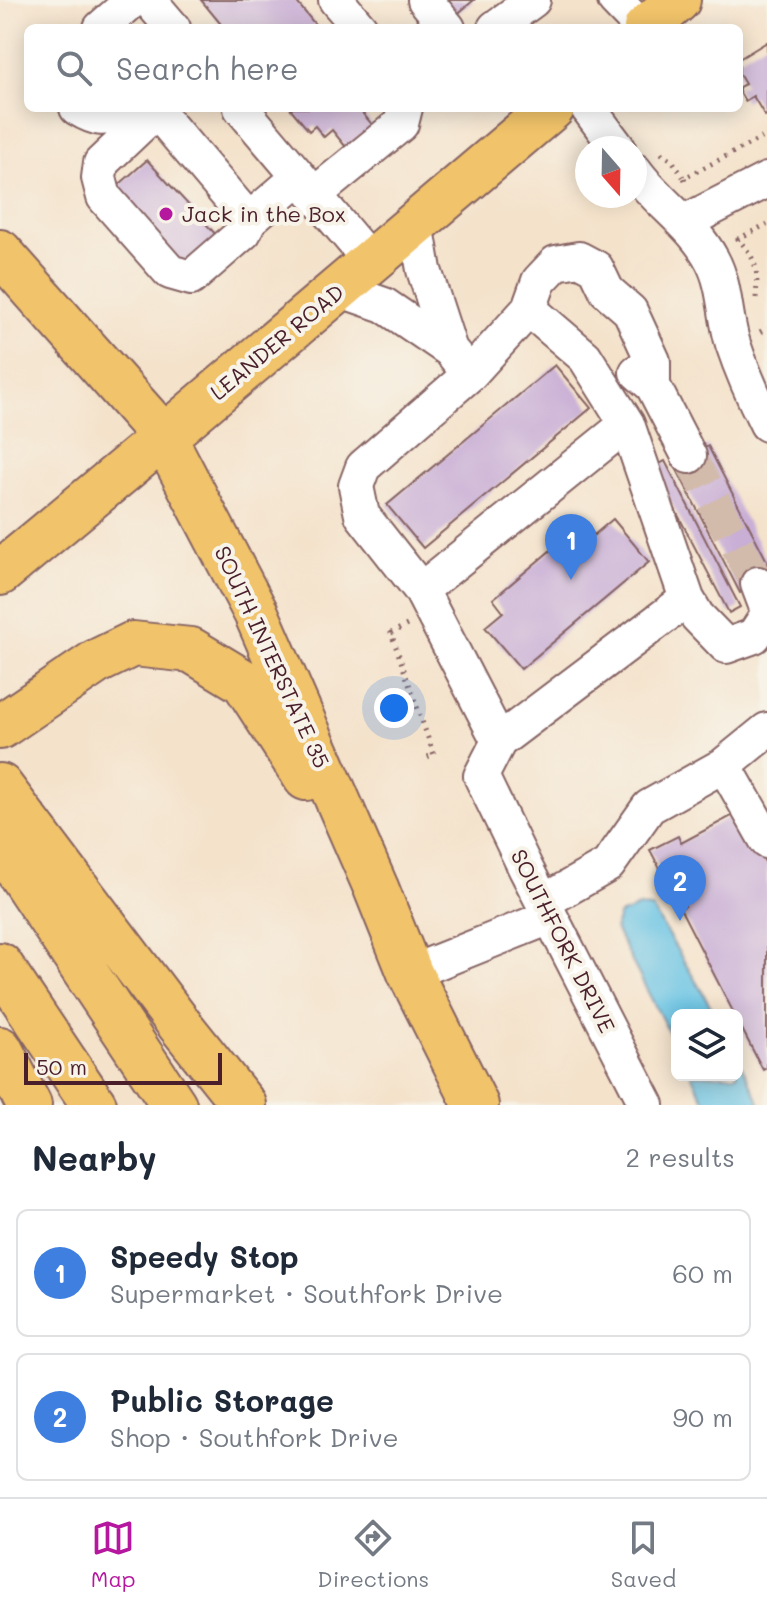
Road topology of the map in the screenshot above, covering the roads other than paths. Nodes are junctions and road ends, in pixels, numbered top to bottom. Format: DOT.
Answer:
graph roads {
  1 [pos="133,0"];
  2 [pos="149,0"];
  3 [pos="336,0"];
  4 [pos="425,0"];
  5 [pos="533,0"];
  6 [pos="615,0"];
  7 [pos="678,0"];
  8 [pos="106,24"];
  9 [pos="170,24"];
  10 [pos="357,24"];
  11 [pos="445,24"];
  12 [pos="500,24"];
  13 [pos="640,24"];
  14 [pos="649,24"];
  15 [pos="84,112"];
  16 [pos="130,112"];
  17 [pos="143,112"];
  18 [pos="148,112"];
  19 [pos="244,112"];
  20 [pos="404,112"];
  21 [pos="547,112"];
  22 [pos="591,112"];
  23 [pos="609,136"];
  24 [pos="767,180"];
  25 [pos="307,186"];
  26 [pos="647,187"];
  27 [pos="249,220"];
  28 [pos="685,222"];
  29 [pos="416,223"];
  30 [pos="0,252"];
  31 [pos="371,262"];
  32 [pos="338,289"];
  33 [pos="529,309"];
  34 [pos="460,362"];
  35 [pos="627,424"];
  36 [pos="767,424"];
  37 [pos="164,437"];
  38 [pos="689,456"];
  39 [pos="0,573"];
  40 [pos="687,599"];
  41 [pos="427,602"];
  42 [pos="764,603"];
  43 [pos="0,727"];
  44 [pos="767,730"];
  45 [pos="499,741"];
  46 [pos="724,765"];
  47 [pos="0,786"];
  48 [pos="767,841"];
  49 [pos="0,844"];
  50 [pos="376,888"];
  51 [pos="547,909"];
  52 [pos="0,965"];
  53 [pos="410,973"];
  54 [pos="0,1049"];
  55 [pos="29,1105"];
  56 [pos="94,1105"];
  57 [pos="174,1105"];
  58 [pos="244,1105"];
  59 [pos="476,1105"];
  60 [pos="647,1105"];
  1 -- 8 [label="street"];
  2 -- 9 [label="street"];
  3 -- 10 [label="street"];
  4 -- 11 [label="street"];
  5 -- 12 [label="street"];
  6 -- 13 [label="street"];
  7 -- 14 [label="main road"];
  15 -- 16 [label="street"];
  17 -- 27 [label="street"];
  18 -- 27 [label="street"];
  19 -- 25 [label="street"];
  20 -- 25 [label="street"];
  21 -- 29 [label="main road, LEANDER ROAD"];
  22 -- 23 [label="street"];
  24 -- 28 [label="street"];
  25 -- 27 [label="street"];
  25 -- 31 [label="street"];
  26 -- 28 [label="street"];
  28 -- 36 [label="street"];
  29 -- 31 [label="main road, LEANDER ROAD"];
  29 -- 34 [label="street"];
  30 -- 37 [label="main road, SOUTH INTERSTATE 35"];
  31 -- 32 [label="main road, LEANDER ROAD"];
  32 -- 34 [label="street"];
  32 -- 37 [label="main road, LEANDER ROAD"];
  33 -- 34 [label="street"];
  33 -- 35 [label="street"];
  33 -- 38 [label="street"];
  34 -- 41 [label="street"];
  35 -- 40 [label="street"];
  35 -- 41 [label="street"];
  37 -- 39 [label="main road, LEANDER ROAD"];
  37 -- 50 [label="main road, SOUTH INTERSTATE 35"];
  40 -- 42 [label="street"];
  40 -- 45 [label="street"];
  41 -- 45 [label="street"];
  43 -- 50 [label="main road"];
  44 -- 46 [label="street"];
  45 -- 51 [label="street, SOUTHFORK DRIVE"];
  46 -- 48 [label="street"];
  46 -- 51 [label="street"];
  47 -- 58 [label="main road"];
  49 -- 57 [label="main road"];
  50 -- 53 [label="main road, SOUTH INTERSTATE 35"];
  51 -- 53 [label="street"];
  51 -- 60 [label="street, SOUTHFORK DRIVE"];
  52 -- 56 [label="main road"];
  53 -- 59 [label="main road, SOUTH INTERSTATE 35"];
  54 -- 55 [label="main road"];
}
